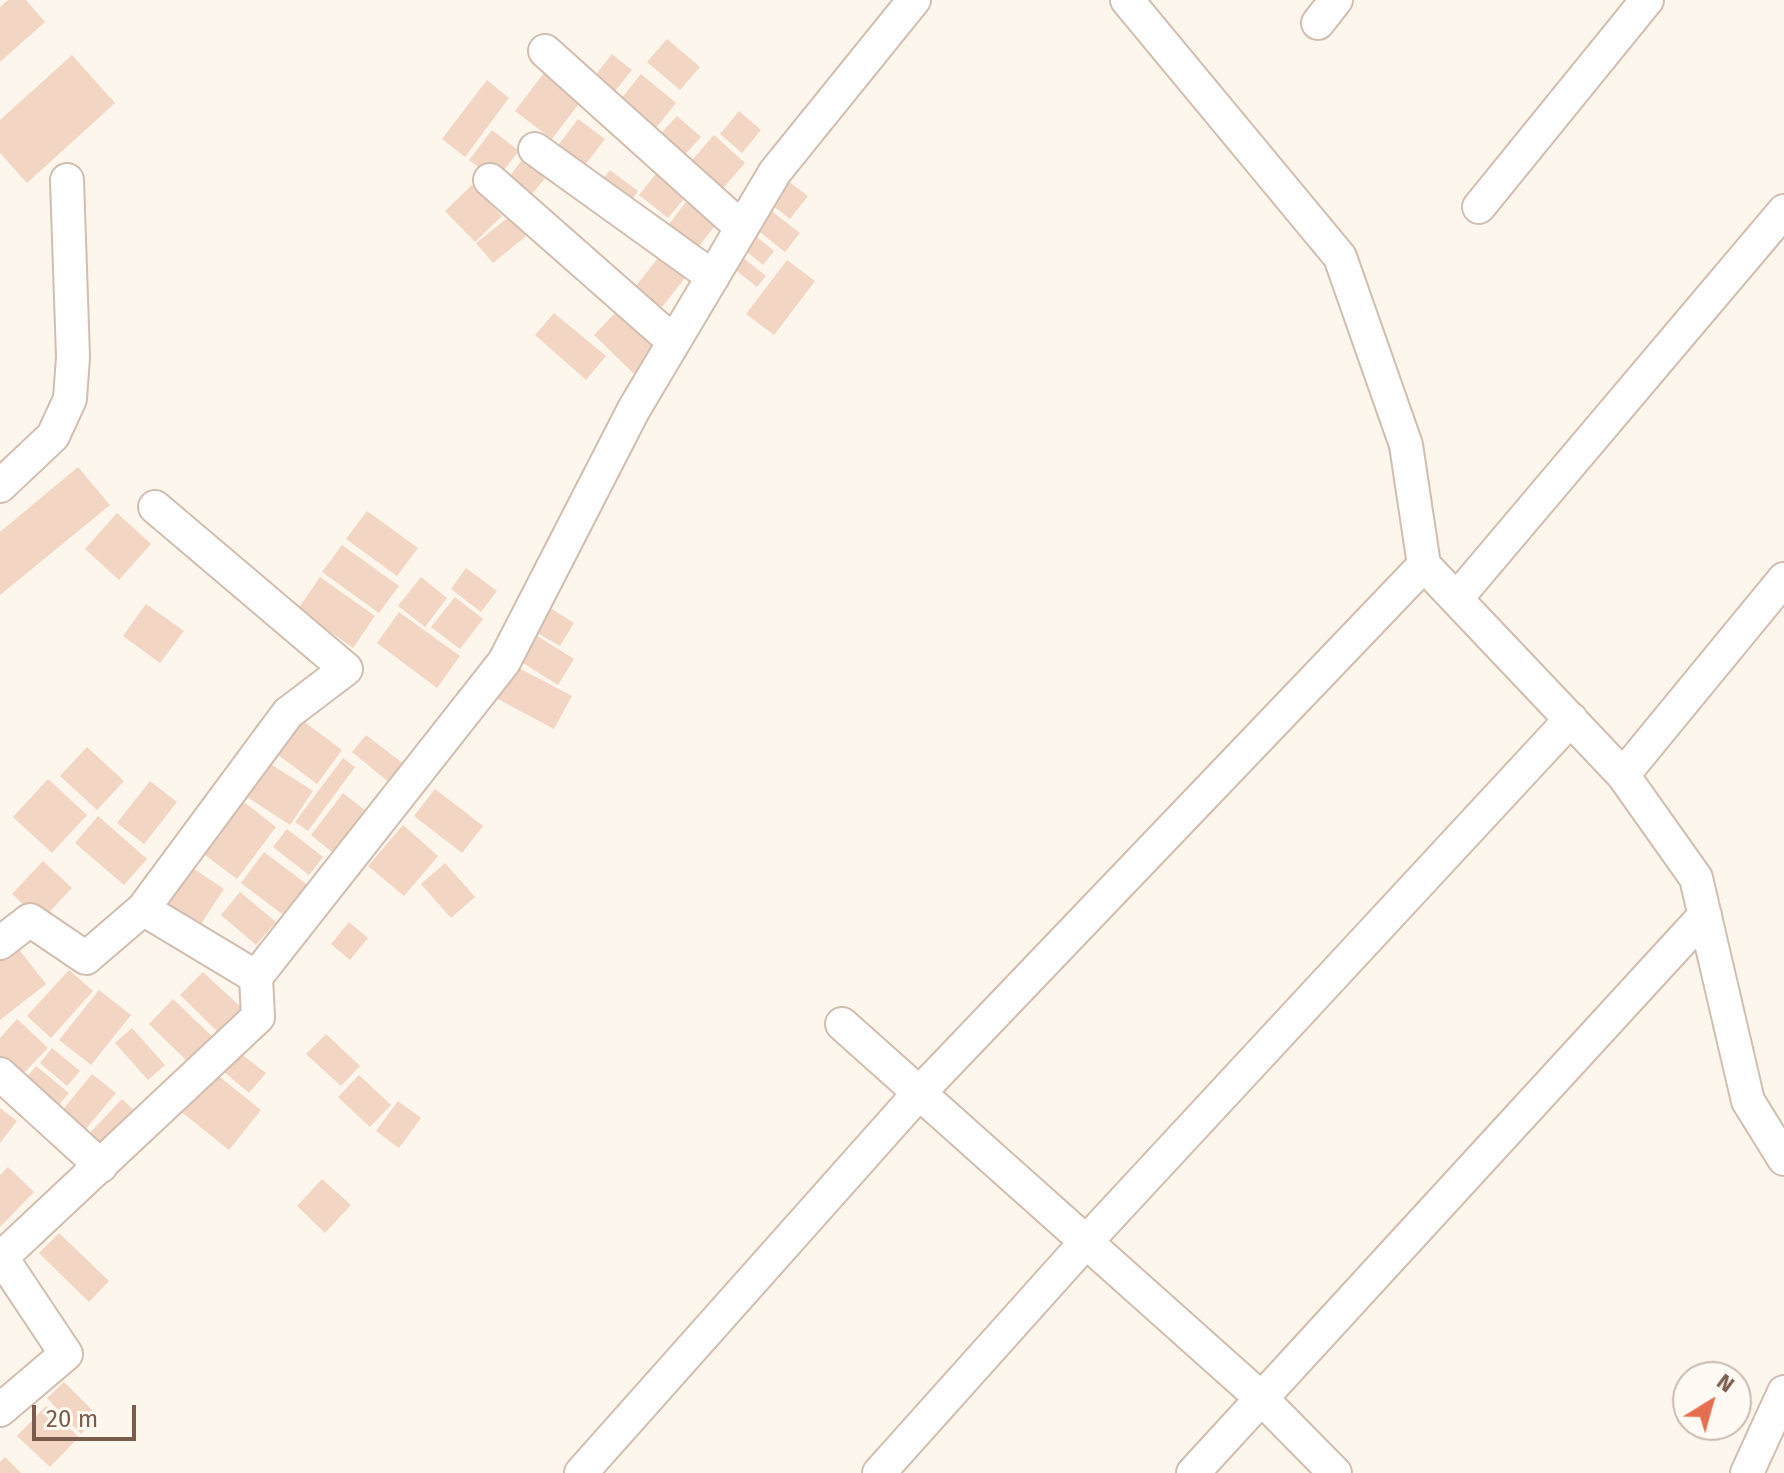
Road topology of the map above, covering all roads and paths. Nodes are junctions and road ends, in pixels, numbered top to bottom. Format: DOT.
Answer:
graph roads {
  1 [pos="914,0"];
  2 [pos="1127,0"];
  3 [pos="1647,0"];
  4 [pos="545,51"];
  5 [pos="535,149"];
  6 [pos="67,180"];
  7 [pos="490,180"];
  8 [pos="1479,207"];
  9 [pos="1784,211"];
  10 [pos="742,228"];
  11 [pos="713,277"];
  12 [pos="674,342"];
  13 [pos="0,486"];
  14 [pos="155,507"];
  15 [pos="1424,565"];
  16 [pos="1784,579"];
  17 [pos="1457,598"];
  18 [pos="1571,719"];
  19 [pos="1623,775"];
  20 [pos="143,909"];
  21 [pos="1705,915"];
  22 [pos="0,943"];
  23 [pos="256,977"];
  24 [pos="842,1024"];
  25 [pos="0,1074"];
  26 [pos="920,1092"];
  27 [pos="1784,1159"];
  28 [pos="101,1166"];
  29 [pos="1085,1243"];
  30 [pos="1,1256"];
  31 [pos="1784,1392"];
  32 [pos="1261,1398"];
  33 [pos="0,1410"];
  34 [pos="581,1473"];
  35 [pos="879,1473"];
  36 [pos="1193,1473"];
  37 [pos="1335,1473"];
  38 [pos="1747,1473"];
  1 -- 10 [label="street"];
  2 -- 15 [label="street"];
  3 -- 8 [label="street"];
  4 -- 10 [label="street"];
  5 -- 11 [label="street"];
  6 -- 13 [label="street"];
  7 -- 12 [label="street"];
  9 -- 17 [label="street"];
  10 -- 11 [label="street"];
  11 -- 12 [label="street"];
  12 -- 23 [label="street"];
  14 -- 20 [label="street"];
  15 -- 17 [label="street"];
  15 -- 26 [label="street"];
  16 -- 19 [label="street"];
  17 -- 18 [label="street"];
  18 -- 19 [label="street"];
  18 -- 29 [label="street"];
  19 -- 21 [label="street"];
  20 -- 22 [label="street"];
  20 -- 23 [label="street"];
  21 -- 27 [label="street"];
  21 -- 32 [label="street"];
  23 -- 28 [label="street"];
  24 -- 26 [label="street"];
  25 -- 28 [label="street"];
  26 -- 29 [label="street"];
  26 -- 34 [label="street"];
  28 -- 30 [label="street"];
  29 -- 32 [label="street"];
  29 -- 35 [label="street"];
  30 -- 33 [label="street"];
  31 -- 38 [label="street"];
  32 -- 36 [label="street"];
  32 -- 37 [label="street"];
}
